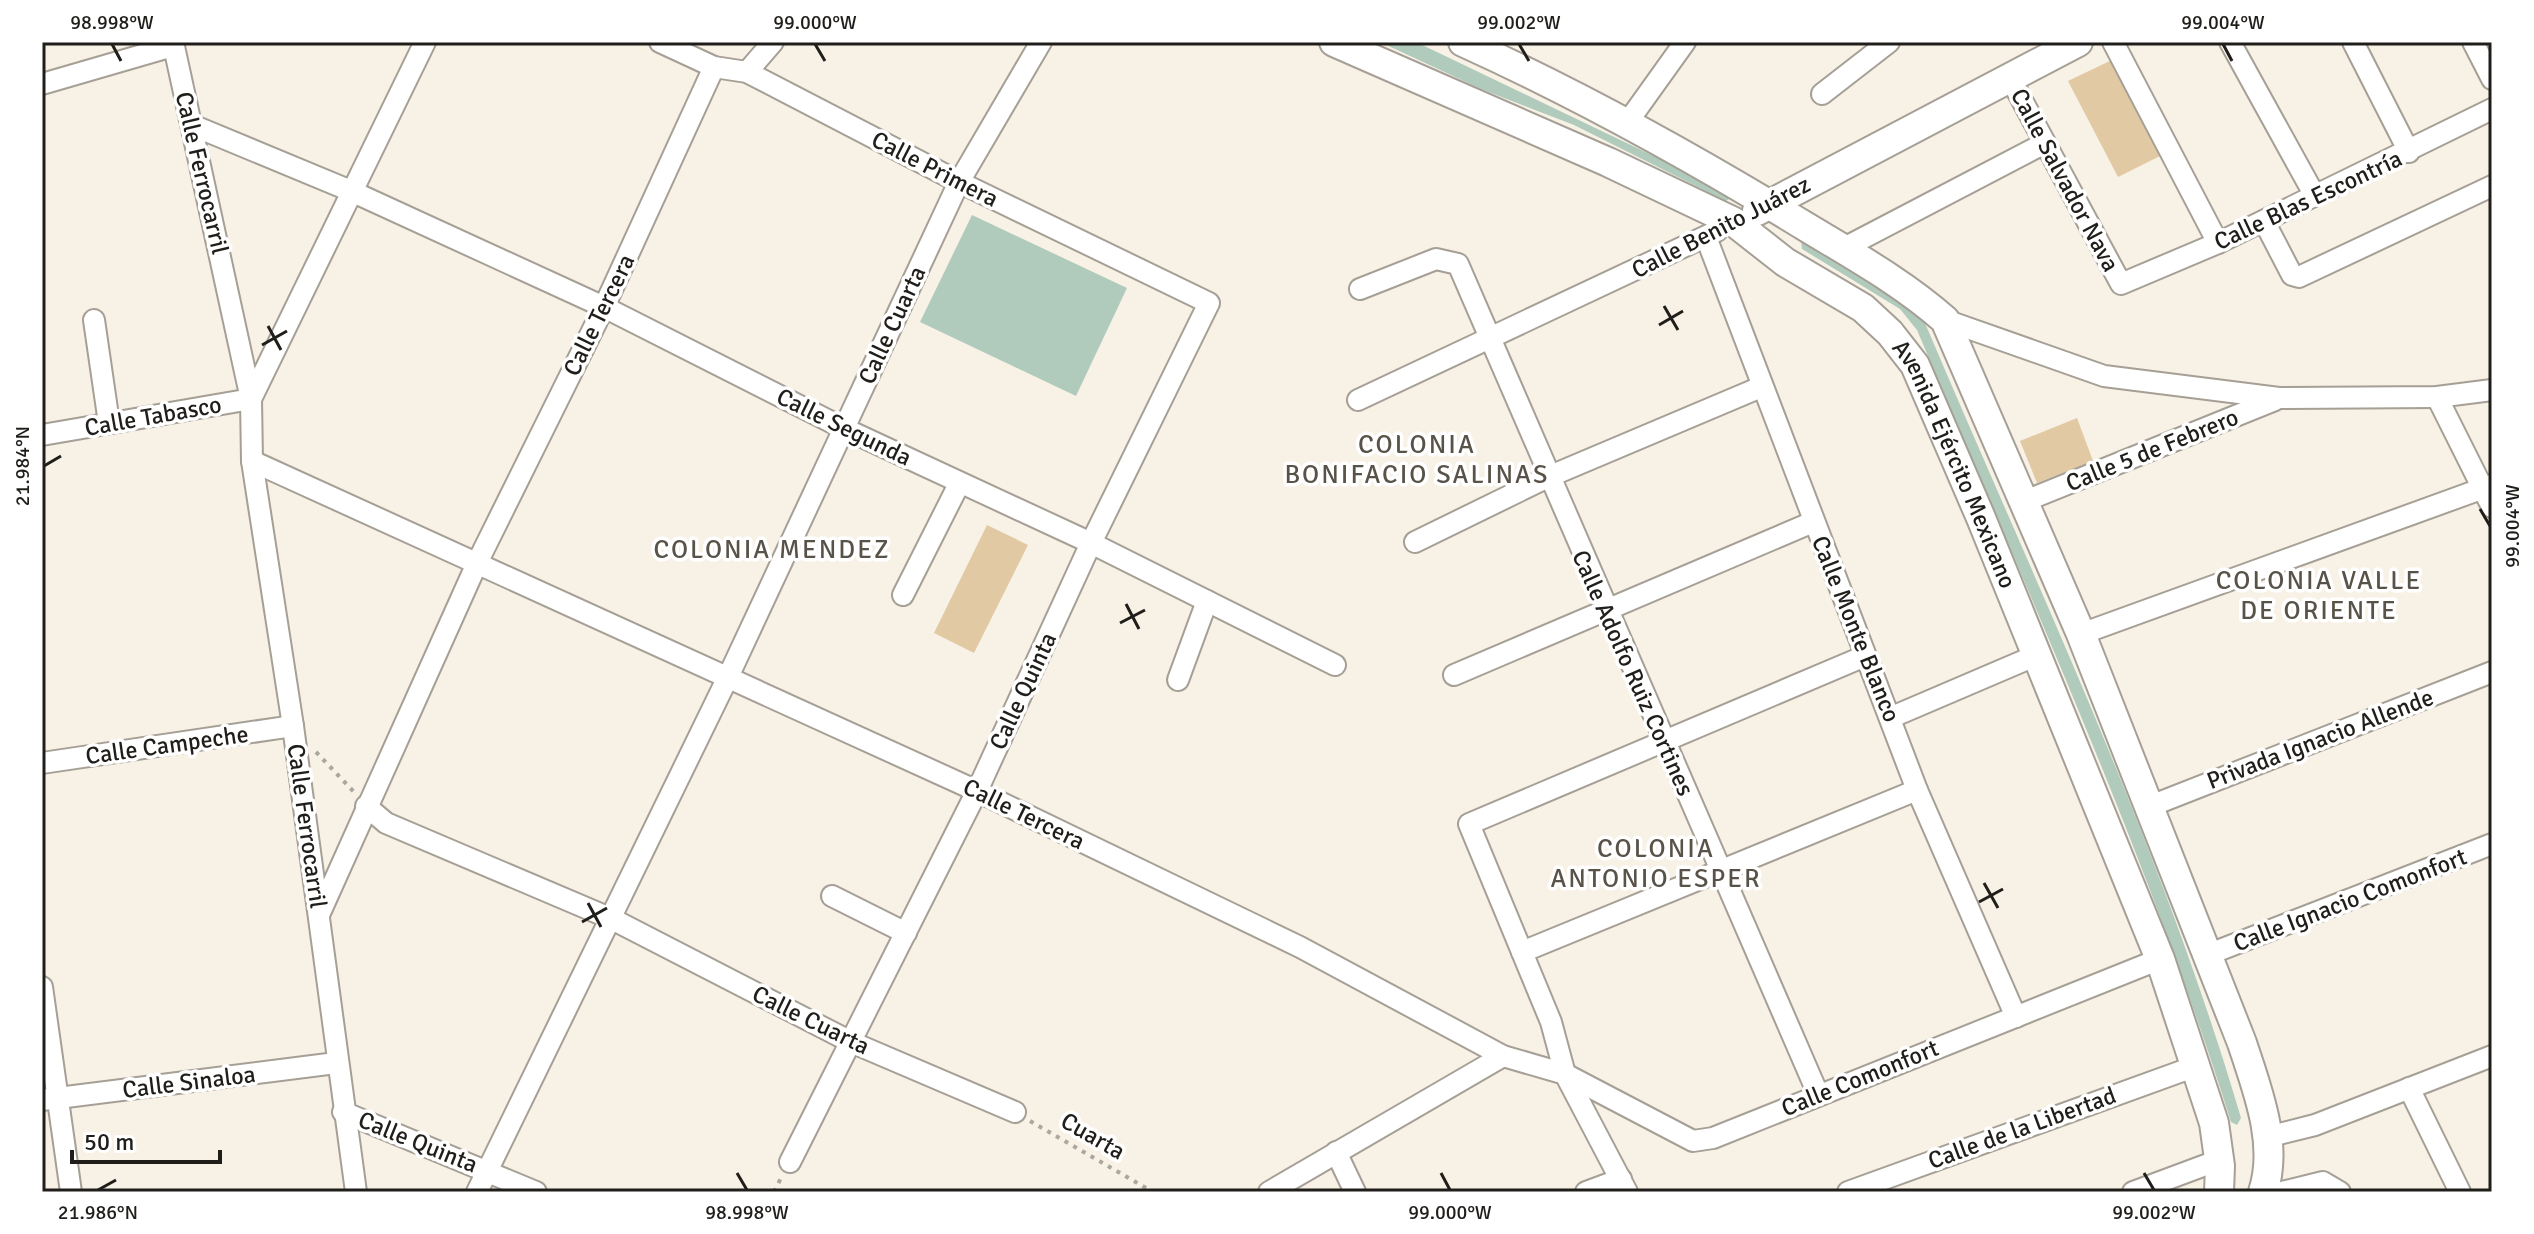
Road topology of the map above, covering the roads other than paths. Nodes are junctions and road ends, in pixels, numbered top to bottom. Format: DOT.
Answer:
graph roads {
  1 [pos="425,42"];
  2 [pos="660,42"];
  3 [pos="773,42"];
  4 [pos="1041,42"];
  5 [pos="1334,42"];
  6 [pos="1463,42"];
  7 [pos="1685,42"];
  8 [pos="1889,42"];
  9 [pos="2078,42"];
  10 [pos="2113,42"];
  11 [pos="2230,42"];
  12 [pos="2353,42"];
  13 [pos="2473,42"];
  14 [pos="170,43"];
  15 [pos="1498,49"];
  16 [pos="714,67"];
  17 [pos="747,72"];
  18 [pos="2009,76"];
  19 [pos="2492,79"];
  20 [pos="42,84"];
  21 [pos="1822,94"];
  22 [pos="2492,110"];
  23 [pos="1627,123"];
  24 [pos="192,125"];
  25 [pos="2045,143"];
  26 [pos="2409,152"];
  27 [pos="959,182"];
  28 [pos="2492,186"];
  29 [pos="351,191"];
  30 [pos="2315,196"];
  31 [pos="1770,204"];
  32 [pos="2264,221"];
  33 [pos="1734,222"];
  34 [pos="1706,237"];
  35 [pos="2218,243"];
  36 [pos="1844,248"];
  37 [pos="2121,284"];
  38 [pos="1360,289"];
  39 [pos="1209,303"];
  40 [pos="604,307"];
  41 [pos="94,320"];
  42 [pos="1945,320"];
  43 [pos="1492,337"];
  44 [pos="1761,387"];
  45 [pos="2492,390"];
  46 [pos="2437,397"];
  47 [pos="2279,398"];
  48 [pos="251,399"];
  49 [pos="1358,400"];
  50 [pos="109,423"];
  51 [pos="843,428"];
  52 [pos="42,435"];
  53 [pos="252,461"];
  54 [pos="1548,477"];
  55 [pos="959,484"];
  56 [pos="2489,494"];
  57 [pos="2025,501"];
  58 [pos="1813,522"];
  59 [pos="1415,542"];
  60 [pos="1091,543"];
  61 [pos="478,561"];
  62 [pos="903,595"];
  63 [pos="1207,601"];
  64 [pos="1604,608"];
  65 [pos="2081,634"];
  66 [pos="2037,655"];
  67 [pos="1865,656"];
  68 [pos="1335,665"];
  69 [pos="2492,672"];
  70 [pos="1454,675"];
  71 [pos="728,677"];
  72 [pos="1178,680"];
  73 [pos="1892,717"];
  74 [pos="293,726"];
  75 [pos="1665,743"];
  76 [pos="42,763"];
  77 [pos="1917,790"];
  78 [pos="977,791"];
  79 [pos="366,806"];
  80 [pos="2148,807"];
  81 [pos="2492,844"];
  82 [pos="1720,874"];
  83 [pos="832,896"];
  84 [pos="319,915"];
  85 [pos="612,919"];
  86 [pos="906,933"];
  87 [pos="1522,952"];
  88 [pos="2207,955"];
  89 [pos="2160,959"];
  90 [pos="42,987"];
  91 [pos="2016,1017"];
  92 [pos="851,1042"];
  93 [pos="1503,1056"];
  94 [pos="2492,1056"];
  95 [pos="336,1063"];
  96 [pos="2196,1066"];
  97 [pos="1565,1074"];
  98 [pos="2409,1088"];
  99 [pos="1818,1094"];
  100 [pos="50,1099"];
  101 [pos="343,1112"];
  102 [pos="1015,1112"];
  103 [pos="2267,1137"];
  104 [pos="1336,1152"];
  105 [pos="2219,1160"];
  106 [pos="790,1162"];
  107 [pos="488,1169"];
  108 [pos="1624,1185"];
  109 [pos="2335,1189"];
  110 [pos="71,1192"];
  111 [pos="356,1192"];
  112 [pos="477,1192"];
  113 [pos="536,1192"];
  114 [pos="1269,1192"];
  115 [pos="1355,1192"];
  116 [pos="1586,1192"];
  117 [pos="1848,1192"];
  118 [pos="2133,1192"];
  119 [pos="2219,1192"];
  120 [pos="2263,1192"];
  121 [pos="2282,1192"];
  122 [pos="2460,1192"];
  1 -- 29 [label="street"];
  2 -- 16 [label="street, Calle Primera"];
  3 -- 17 [label="street"];
  4 -- 27 [label="street, Calle Cuarta"];
  5 -- 33 [label="main road, Avenida Ejército Mexicano"];
  6 -- 15 [label="main road, Avenida Ejército Mexicano"];
  7 -- 23 [label="street"];
  8 -- 21 [label="street"];
  9 -- 18 [label="main road, Calle Benito Juárez"];
  10 -- 35 [label="street"];
  11 -- 30 [label="street"];
  12 -- 26 [label="street"];
  13 -- 19 [label="street"];
  14 -- 20 [label="street"];
  14 -- 24 [label="street, Calle Ferrocarril"];
  15 -- 23 [label="main road, Avenida Ejército Mexicano"];
  16 -- 17 [label="street, Calle Primera"];
  16 -- 40 [label="street, Calle Tercera"];
  17 -- 27 [label="street, Calle Primera"];
  18 -- 25 [label="street, Calle Salvador Nava"];
  18 -- 31 [label="main road, Calle Benito Juárez"];
  22 -- 26 [label="street, Calle Blas Escontría"];
  23 -- 31 [label="main road, Avenida Ejército Mexicano"];
  24 -- 29 [label="street, Calle Segunda"];
  24 -- 48 [label="street, Calle Ferrocarril"];
  25 -- 36 [label="street"];
  25 -- 37 [label="street, Calle Salvador Nava"];
  26 -- 30 [label="street, Calle Blas Escontría"];
  27 -- 39 [label="street, Calle Primera"];
  27 -- 51 [label="street, Calle Cuarta"];
  28 -- 32 [label="street"];
  29 -- 40 [label="street, Calle Segunda"];
  29 -- 48 [label="street"];
  30 -- 32 [label="street, Calle Blas Escontría"];
  31 -- 33 [label="main road, Calle Benito Juárez"];
  31 -- 36 [label="main road, Avenida Ejército Mexicano"];
  32 -- 35 [label="street, Calle Blas Escontría"];
  33 -- 34 [label="street, Calle Benito Juárez"];
  33 -- 66 [label="main road, Avenida Ejército Mexicano"];
  34 -- 43 [label="street, Calle Benito Juárez"];
  34 -- 44 [label="street, Calle Monte Blanco"];
  35 -- 37 [label="street, Calle Blas Escontría"];
  36 -- 42 [label="main road, Avenida Ejército Mexicano"];
  38 -- 43 [label="street, Calle Adolfo Ruiz Cortines"];
  39 -- 60 [label="street, Calle Quinta"];
  40 -- 51 [label="street, Calle Segunda"];
  40 -- 61 [label="street, Calle Tercera"];
  41 -- 50 [label="street"];
  42 -- 47 [label="street"];
  42 -- 57 [label="main road, Avenida Ejército Mexicano"];
  43 -- 49 [label="street, Calle Benito Juárez"];
  43 -- 54 [label="street, Calle Adolfo Ruiz Cortines"];
  44 -- 54 [label="street"];
  44 -- 58 [label="street, Calle Monte Blanco"];
  45 -- 46 [label="street"];
  46 -- 47 [label="street"];
  46 -- 56 [label="street"];
  47 -- 57 [label="street, Calle 5 de Febrero"];
  48 -- 50 [label="street, Calle Tabasco"];
  48 -- 53 [label="street, Calle Tabasco"];
  50 -- 52 [label="street, Calle Tabasco"];
  51 -- 55 [label="street, Calle Segunda"];
  51 -- 71 [label="street, Calle Cuarta"];
  53 -- 61 [label="street, Calle Tercera"];
  53 -- 74 [label="street, Calle Ferrocarril"];
  54 -- 59 [label="street"];
  54 -- 64 [label="street, Calle Adolfo Ruiz Cortines"];
  55 -- 60 [label="street, Calle Segunda"];
  55 -- 62 [label="street"];
  56 -- 65 [label="street"];
  57 -- 65 [label="main road, Avenida Ejército Mexicano"];
  58 -- 64 [label="street"];
  58 -- 67 [label="street, Calle Monte Blanco"];
  60 -- 63 [label="street, Calle Segunda"];
  60 -- 78 [label="street, Calle Quinta"];
  61 -- 71 [label="street, Calle Tercera"];
  61 -- 79 [label="street, Calle Tercera"];
  63 -- 68 [label="street, Calle Segunda"];
  63 -- 72 [label="street"];
  64 -- 70 [label="street"];
  64 -- 75 [label="street, Calle Adolfo Ruiz Cortines"];
  65 -- 80 [label="main road, Avenida Ejército Mexicano"];
  66 -- 73 [label="street"];
  66 -- 89 [label="main road, Avenida Ejército Mexicano"];
  67 -- 73 [label="street, Calle Monte Blanco"];
  67 -- 75 [label="street"];
  69 -- 80 [label="street, Privada Ignacio Allende"];
  71 -- 78 [label="street, Calle Tercera"];
  71 -- 85 [label="street, Calle Cuarta"];
  73 -- 77 [label="street, Calle Monte Blanco"];
  74 -- 76 [label="street, Calle Campeche"];
  74 -- 84 [label="street, Calle Ferrocarril"];
  75 -- 82 [label="street, Calle Adolfo Ruiz Cortines"];
  75 -- 87 [label="street"];
  77 -- 82 [label="street"];
  77 -- 91 [label="street, Calle Monte Blanco"];
  78 -- 86 [label="street, Calle Quinta"];
  78 -- 93 [label="street, Calle Tercera"];
  79 -- 84 [label="street, Calle Tercera"];
  79 -- 85 [label="street, Calle Cuarta"];
  80 -- 88 [label="main road, Avenida Ejército Mexicano"];
  81 -- 88 [label="street, Calle Ignacio Comonfort"];
  82 -- 87 [label="street"];
  82 -- 99 [label="street, Calle Adolfo Ruiz Cortines"];
  83 -- 86 [label="street"];
  84 -- 95 [label="street, Calle Ferrocarril"];
  85 -- 92 [label="street, Calle Cuarta"];
  85 -- 107 [label="street, Calle Cuarta"];
  86 -- 92 [label="street, Calle Quinta"];
  87 -- 97 [label="street"];
  88 -- 103 [label="main road, Avenida Ejército Mexicano"];
  89 -- 91 [label="street, Calle Comonfort"];
  89 -- 96 [label="main road, Avenida Ejército Mexicano"];
  90 -- 100 [label="street"];
  91 -- 99 [label="street, Calle Comonfort"];
  92 -- 102 [label="street, Calle Cuarta"];
  92 -- 106 [label="street, Calle Quinta"];
  93 -- 97 [label="street, Calle Tercera"];
  93 -- 104 [label="street"];
  94 -- 98 [label="street"];
  95 -- 100 [label="street, Calle Sinaloa"];
  95 -- 101 [label="street, Calle Ferrocarril"];
  96 -- 105 [label="main road, Avenida Ejército Mexicano"];
  96 -- 117 [label="street, Calle de la Libertad"];
  97 -- 99 [label="street, Calle Comonfort"];
  97 -- 108 [label="street"];
  98 -- 103 [label="street"];
  98 -- 122 [label="street"];
  100 -- 110 [label="street"];
  101 -- 107 [label="street, Calle Quinta"];
  101 -- 111 [label="street, Calle Ferrocarril"];
  103 -- 120 [label="main road, Avenida Ejército Mexicano"];
  104 -- 114 [label="street"];
  104 -- 115 [label="street"];
  105 -- 118 [label="street"];
  105 -- 119 [label="main road, Avenida Ejército Mexicano"];
  107 -- 112 [label="street, Calle Cuarta"];
  107 -- 113 [label="street, Calle Quinta"];
  108 -- 116 [label="street"];
  109 -- 121 [label="street"];
}
